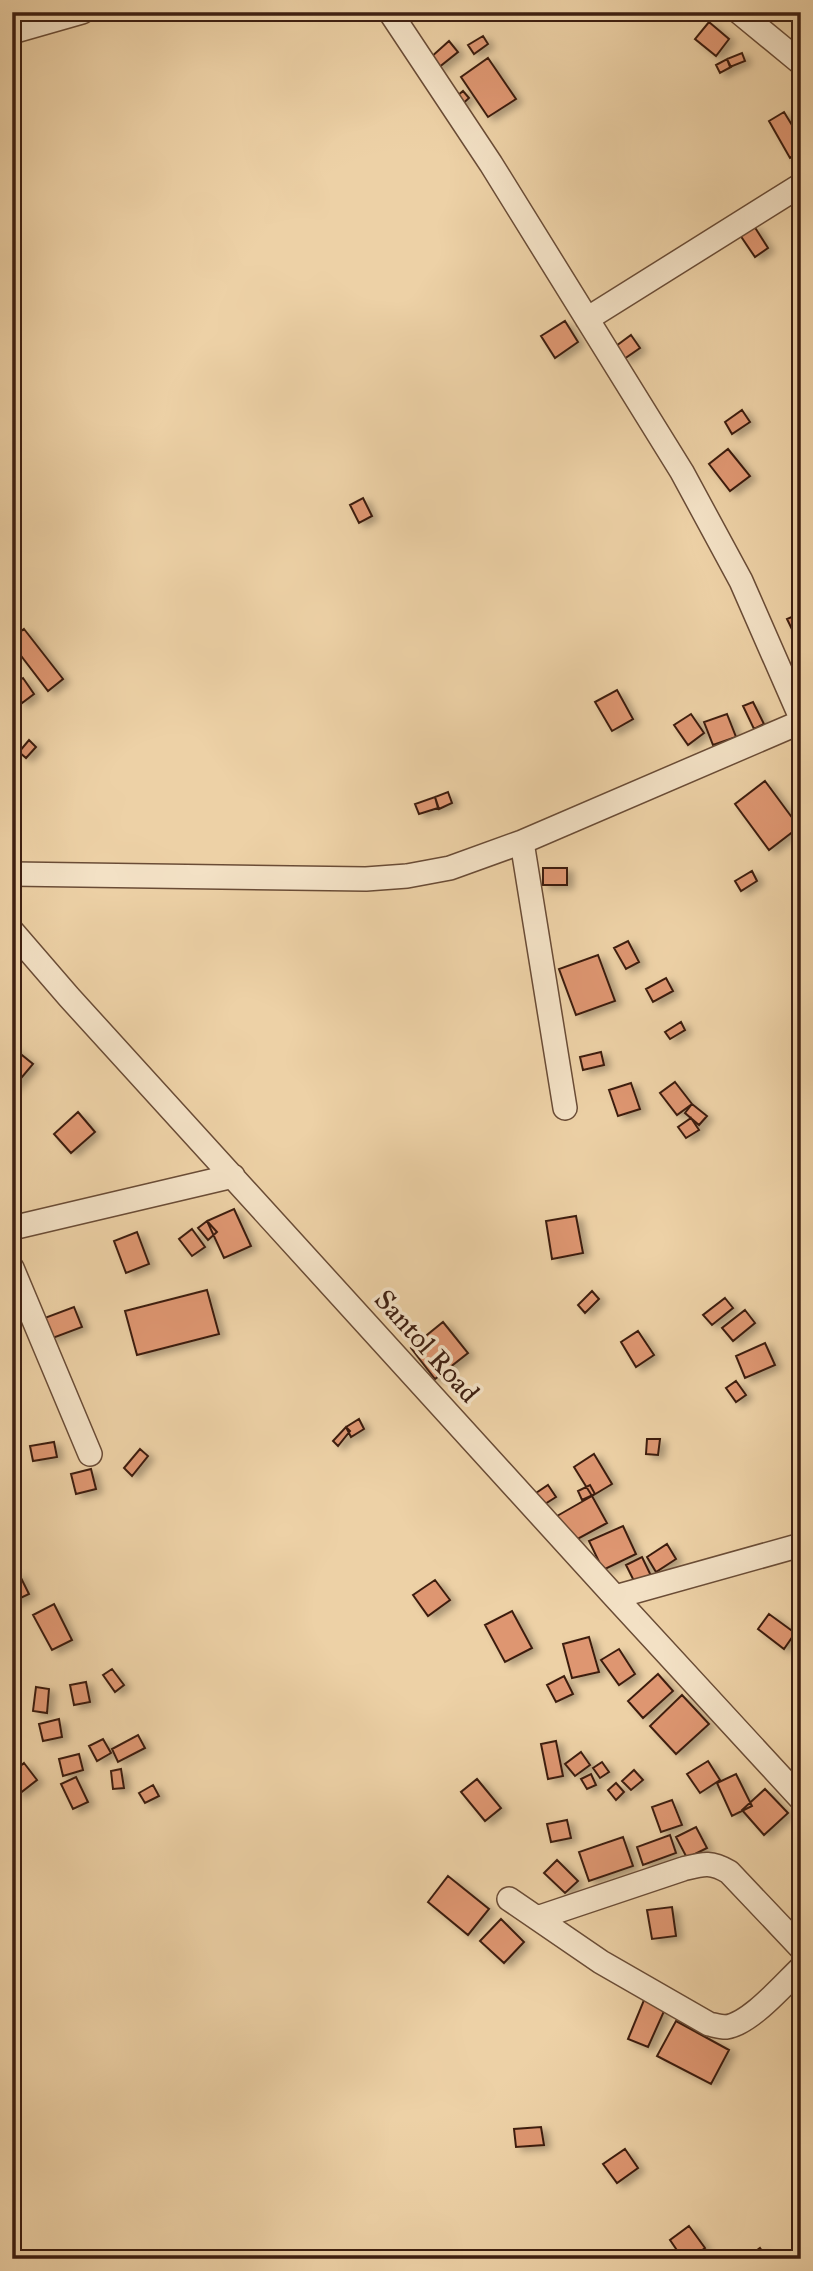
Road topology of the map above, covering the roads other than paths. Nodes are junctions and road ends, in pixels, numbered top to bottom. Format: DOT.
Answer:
graph roads {
  1 [pos="82,12"];
  2 [pos="390,12"];
  3 [pos="739,12"];
  4 [pos="12,32"];
  5 [pos="801,64"];
  6 [pos="801,185"];
  7 [pos="587,319"];
  8 [pos="801,720"];
  9 [pos="522,842"];
  10 [pos="12,874"];
  11 [pos="12,931"];
  12 [pos="565,1108"];
  13 [pos="233,1176"];
  14 [pos="12,1228"];
  15 [pos="12,1268"];
  16 [pos="90,1454"];
  17 [pos="801,1545"];
  18 [pos="615,1598"];
  19 [pos="801,1799"];
  20 [pos="509,1899"];
  21 [pos="537,1918"];
  22 [pos="801,1948"];
  23 [pos="801,1968"];
  1 -- 4 [label="street"];
  2 -- 7 [label="street"];
  3 -- 5 [label="street"];
  6 -- 7 [label="street"];
  7 -- 8 [label="street"];
  8 -- 9 [label="street"];
  9 -- 10 [label="street"];
  9 -- 12 [label="street"];
  11 -- 13 [label="street, Santol Road"];
  13 -- 14 [label="street"];
  13 -- 18 [label="street, Santol Road"];
  15 -- 16 [label="street"];
  17 -- 18 [label="street"];
  18 -- 19 [label="street, Santol Road"];
  20 -- 21 [label="street"];
  21 -- 22 [label="street"];
  21 -- 23 [label="street"];
}
